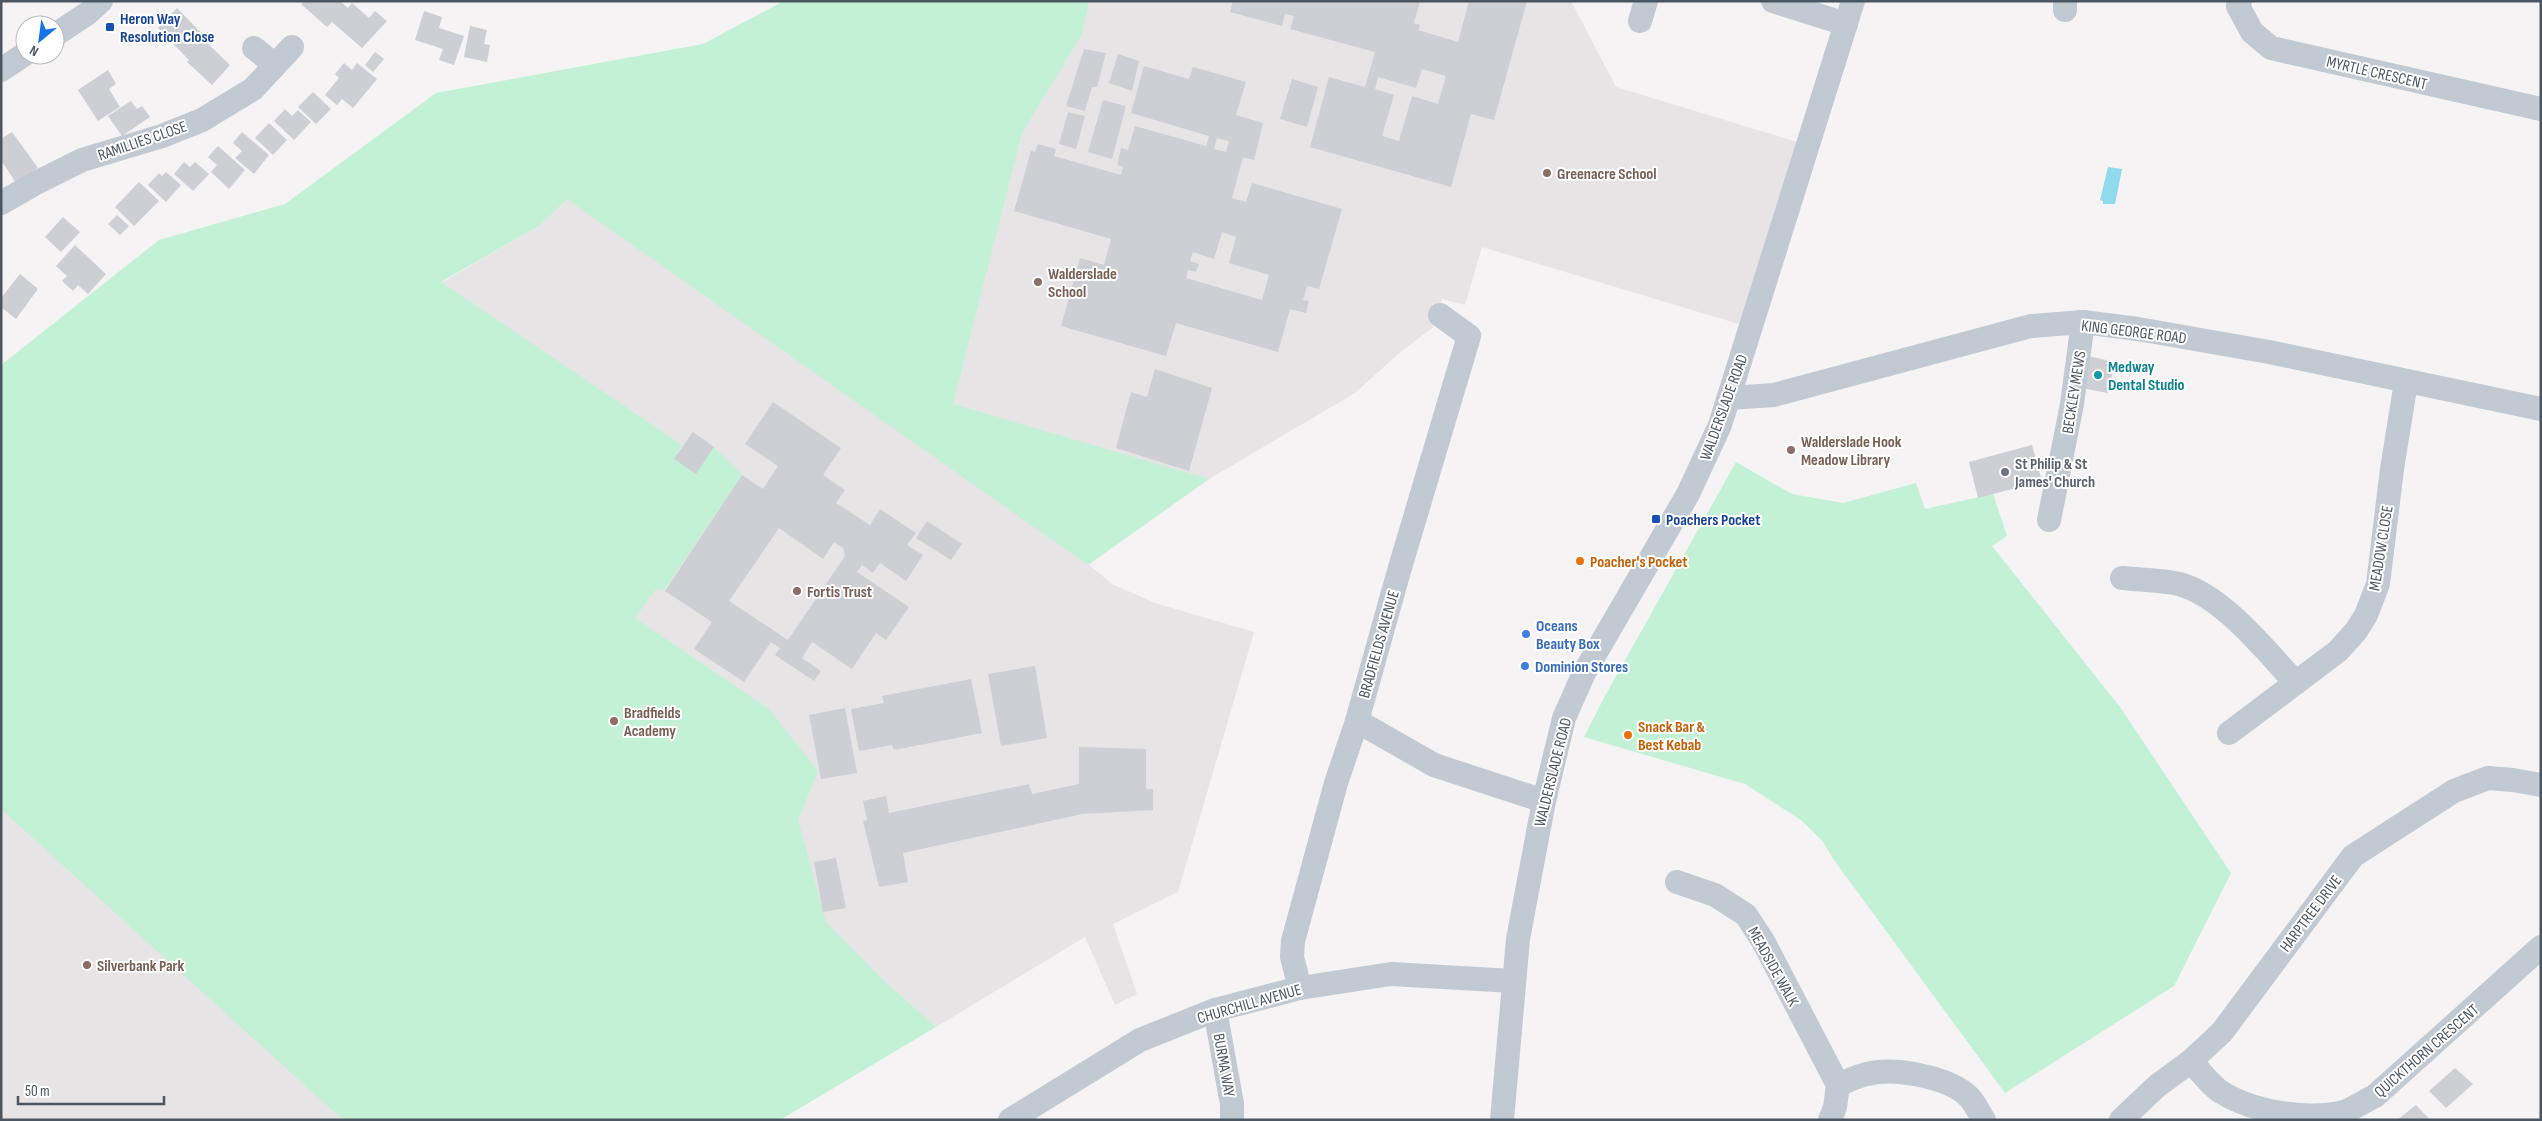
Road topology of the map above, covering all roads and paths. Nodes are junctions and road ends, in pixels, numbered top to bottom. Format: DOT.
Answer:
graph roads {
  1 [pos="101,1"];
  2 [pos="1773,1"];
  3 [pos="1854,1"];
  4 [pos="2240,1"];
  5 [pos="1846,24"];
  6 [pos="65,28"];
  7 [pos="292,47"];
  8 [pos="254,48"];
  9 [pos="15,61"];
  10 [pos="274,65"];
  11 [pos="1,70"];
  12 [pos="2541,109"];
  13 [pos="1,203"];
  14 [pos="1440,315"];
  15 [pos="2083,322"];
  16 [pos="2406,382"];
  17 [pos="1729,398"];
  18 [pos="2541,409"];
  19 [pos="2049,520"];
  20 [pos="2122,578"];
  21 [pos="2295,682"];
  22 [pos="1357,721"];
  23 [pos="2229,733"];
  24 [pos="2541,786"];
  25 [pos="1544,801"];
  26 [pos="1677,882"];
  27 [pos="2541,947"];
  28 [pos="1513,981"];
  29 [pos="1300,988"];
  30 [pos="1215,1010"];
  31 [pos="2191,1062"];
  32 [pos="1838,1084"];
  33 [pos="1010,1120"];
  34 [pos="1232,1120"];
  35 [pos="1502,1120"];
  36 [pos="1830,1120"];
  37 [pos="1984,1120"];
  38 [pos="2121,1120"];
  1 -- 6 [label="street"];
  2 -- 5 [label="street"];
  3 -- 5 [label="street, WALDERSLADE ROAD"];
  4 -- 12 [label="street, MYRTLE CRESCENT"];
  5 -- 17 [label="street, WALDERSLADE ROAD"];
  7 -- 10 [label="street, RAMILLIES CLOSE"];
  8 -- 10 [label="street"];
  9 -- 11 [label="street"];
  10 -- 13 [label="street, RAMILLIES CLOSE"];
  14 -- 22 [label="street, BRADFIELDS AVENUE"];
  15 -- 16 [label="street, KING GEORGE ROAD"];
  15 -- 17 [label="street, KING GEORGE ROAD"];
  15 -- 19 [label="street, BECKLEY MEWS"];
  16 -- 18 [label="street, KING GEORGE ROAD"];
  16 -- 21 [label="street, MEADOW CLOSE"];
  17 -- 25 [label="street, WALDERSLADE ROAD"];
  20 -- 21 [label="street"];
  21 -- 23 [label="street, MEADOW CLOSE"];
  22 -- 25 [label="street"];
  22 -- 29 [label="street, BRADFIELDS AVENUE"];
  24 -- 31 [label="street, HARPTREE DRIVE"];
  25 -- 28 [label="street, WALDERSLADE ROAD"];
  26 -- 32 [label="street, MEADSIDE WALK"];
  27 -- 31 [label="street, QUICKTHORN CRESCENT"];
  28 -- 29 [label="street, CHURCHILL AVENUE"];
  28 -- 35 [label="street, WALDERSLADE ROAD"];
  29 -- 30 [label="street, CHURCHILL AVENUE"];
  30 -- 33 [label="street, CHURCHILL AVENUE"];
  30 -- 34 [label="street, BURMA WAY"];
  31 -- 38 [label="street, HARPTREE DRIVE"];
  32 -- 36 [label="street"];
  32 -- 37 [label="street"];
}
